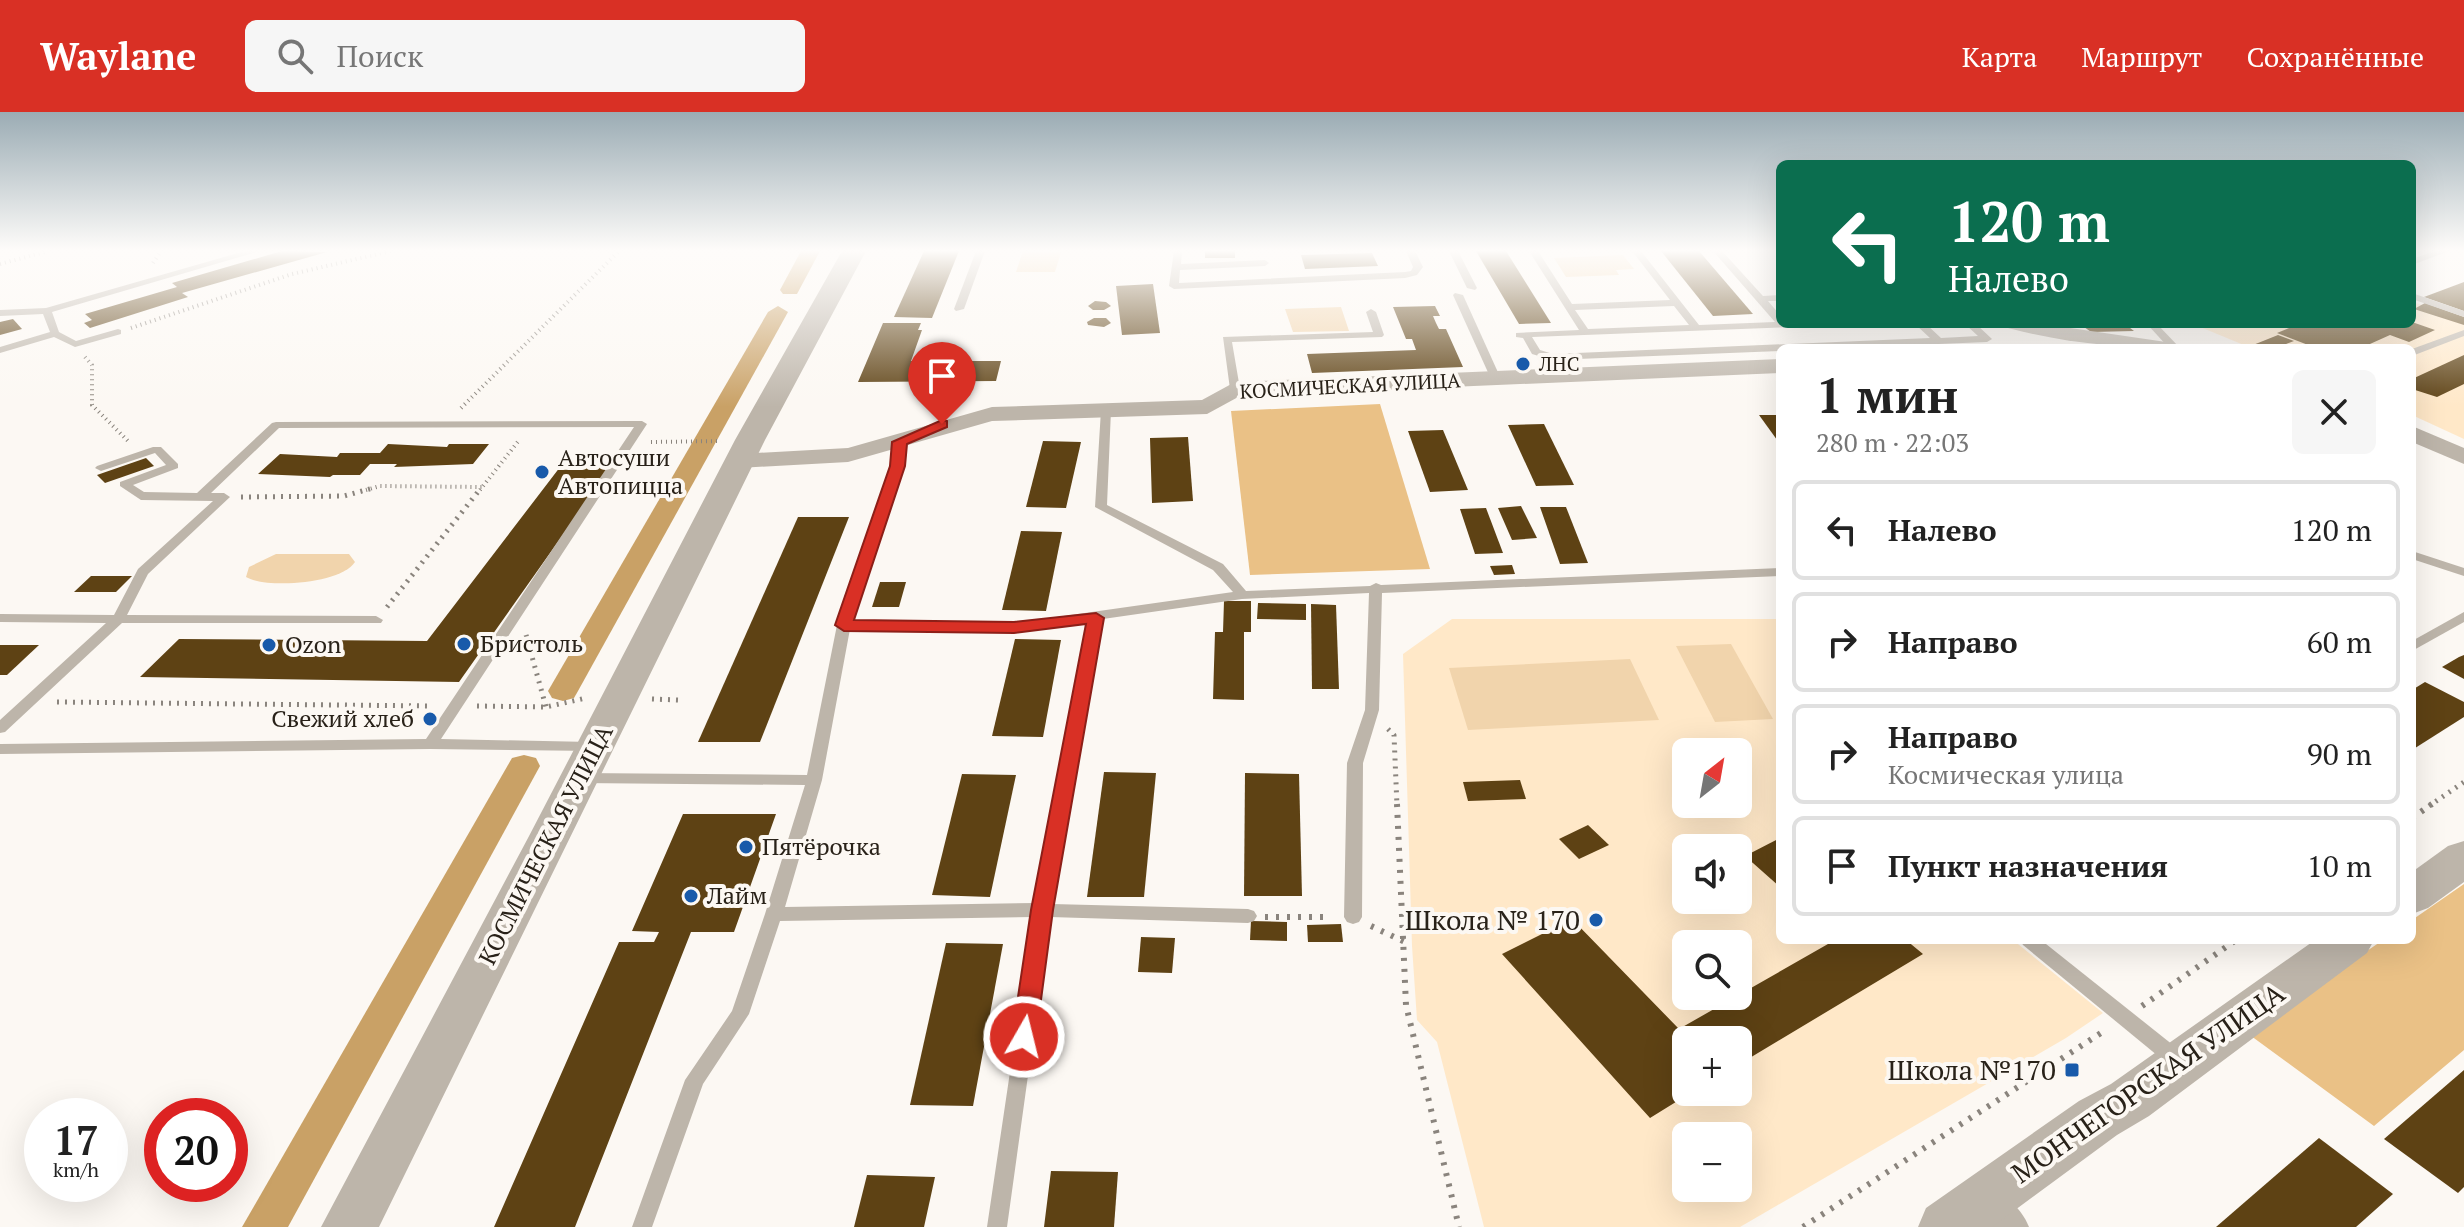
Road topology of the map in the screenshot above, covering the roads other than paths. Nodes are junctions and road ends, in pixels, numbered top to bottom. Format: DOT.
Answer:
graph roads {
  1 [pos="75,303"];
  2 [pos="823,303"];
  3 [pos="961,303"];
  4 [pos="1462,303"];
  5 [pos="1566,303"];
  6 [pos="1677,303"];
  7 [pos="2432,303"];
  8 [pos="1569,307"];
  9 [pos="959,309"];
  10 [pos="47,311"];
  11 [pos="1371,312"];
  12 [pos="0,313"];
  13 [pos="2464,314"];
  14 [pos="1776,323"];
  15 [pos="1696,328"];
  16 [pos="1924,328"];
  17 [pos="1975,328"];
  18 [pos="2030,328"];
  19 [pos="2156,328"];
  20 [pos="118,332"];
  21 [pos="1585,332"];
  22 [pos="2464,333"];
  23 [pos="55,334"];
  24 [pos="1939,341"];
  25 [pos="1866,344"];
  26 [pos="2092,344"];
  27 [pos="2171,344"];
  28 [pos="1776,348"];
  29 [pos="0,350"];
  30 [pos="2416,351"];
  31 [pos="1776,366"];
  32 [pos="1496,379"];
  33 [pos="1235,389"];
  34 [pos="1106,410"];
  35 [pos="2416,435"];
  36 [pos="900,442"];
  37 [pos="733,451"];
  38 [pos="2464,457"];
  39 [pos="101,468"];
  40 [pos="200,497"];
  41 [pos="2416,556"];
  42 [pos="1776,572"];
  43 [pos="2464,572"];
  44 [pos="1376,587"];
  45 [pos="1242,595"];
  46 [pos="2464,616"];
  47 [pos="0,618"];
  48 [pos="119,618"];
  49 [pos="1096,618"];
  50 [pos="376,620"];
  51 [pos="844,625"];
  52 [pos="2416,645"];
  53 [pos="0,728"];
  54 [pos="430,744"];
  55 [pos="0,749"];
  56 [pos="588,763"];
  57 [pos="814,780"];
  58 [pos="2464,858"];
  59 [pos="2416,893"];
  60 [pos="1042,910"];
  61 [pos="774,914"];
  62 [pos="1248,916"];
  63 [pos="1353,917"];
  64 [pos="2034,944"];
  65 [pos="2344,944"];
  66 [pos="2180,1062"];
  67 [pos="1978,1219"];
  68 [pos="349,1227"];
  69 [pos="642,1227"];
  70 [pos="997,1227"];
  1 -- 10 [label="lane"];
  2 -- 37 [label="street, КОСМИЧЕСКАЯ УЛИЦА"];
  3 -- 9 [label="lane"];
  4 -- 32 [label="lane"];
  5 -- 8 [label="lane"];
  6 -- 8 [label="lane"];
  6 -- 15 [label="lane"];
  7 -- 13 [label="lane"];
  8 -- 21 [label="lane"];
  10 -- 12 [label="lane"];
  10 -- 23 [label="lane"];
  11 -- 33 [label="lane"];
  14 -- 15 [label="lane"];
  15 -- 21 [label="lane"];
  16 -- 24 [label="lane"];
  17 -- 24 [label="lane"];
  18 -- 26 [label="street"];
  19 -- 27 [label="lane"];
  20 -- 23 [label="lane"];
  21 -- 28 [label="lane"];
  22 -- 30 [label="lane"];
  23 -- 29 [label="lane"];
  24 -- 25 [label="lane"];
  31 -- 32 [label="street, КОСМИЧЕСКАЯ УЛИЦА"];
  32 -- 33 [label="street, КОСМИЧЕСКАЯ УЛИЦА"];
  33 -- 34 [label="street, КОСМИЧЕСКАЯ УЛИЦА"];
  34 -- 36 [label="street, КОСМИЧЕСКАЯ УЛИЦА"];
  34 -- 45 [label="lane"];
  35 -- 38 [label="street"];
  36 -- 37 [label="street, КОСМИЧЕСКАЯ УЛИЦА"];
  36 -- 51 [label="lane"];
  37 -- 56 [label="street, КОСМИЧЕСКАЯ УЛИЦА"];
  39 -- 40 [label="lane"];
  40 -- 48 [label="lane"];
  40 -- 54 [label="lane"];
  41 -- 43 [label="lane"];
  42 -- 44 [label="lane"];
  44 -- 45 [label="lane"];
  44 -- 63 [label="lane"];
  45 -- 49 [label="lane"];
  46 -- 52 [label="lane"];
  47 -- 48 [label="lane"];
  48 -- 50 [label="lane"];
  48 -- 53 [label="lane"];
  49 -- 51 [label="lane"];
  49 -- 60 [label="lane"];
  51 -- 57 [label="lane"];
  54 -- 55 [label="lane"];
  54 -- 56 [label="lane"];
  56 -- 57 [label="lane"];
  56 -- 68 [label="street, КОСМИЧЕСКАЯ УЛИЦА"];
  57 -- 61 [label="lane"];
  58 -- 59 [label="street"];
  60 -- 61 [label="lane"];
  60 -- 62 [label="lane"];
  60 -- 70 [label="lane"];
  61 -- 69 [label="lane"];
  64 -- 66 [label="lane"];
  65 -- 66 [label="street, МОНЧЕГОРСКАЯ УЛИЦА"];
  66 -- 67 [label="street, МОНЧЕГОРСКАЯ УЛИЦА"];
}
